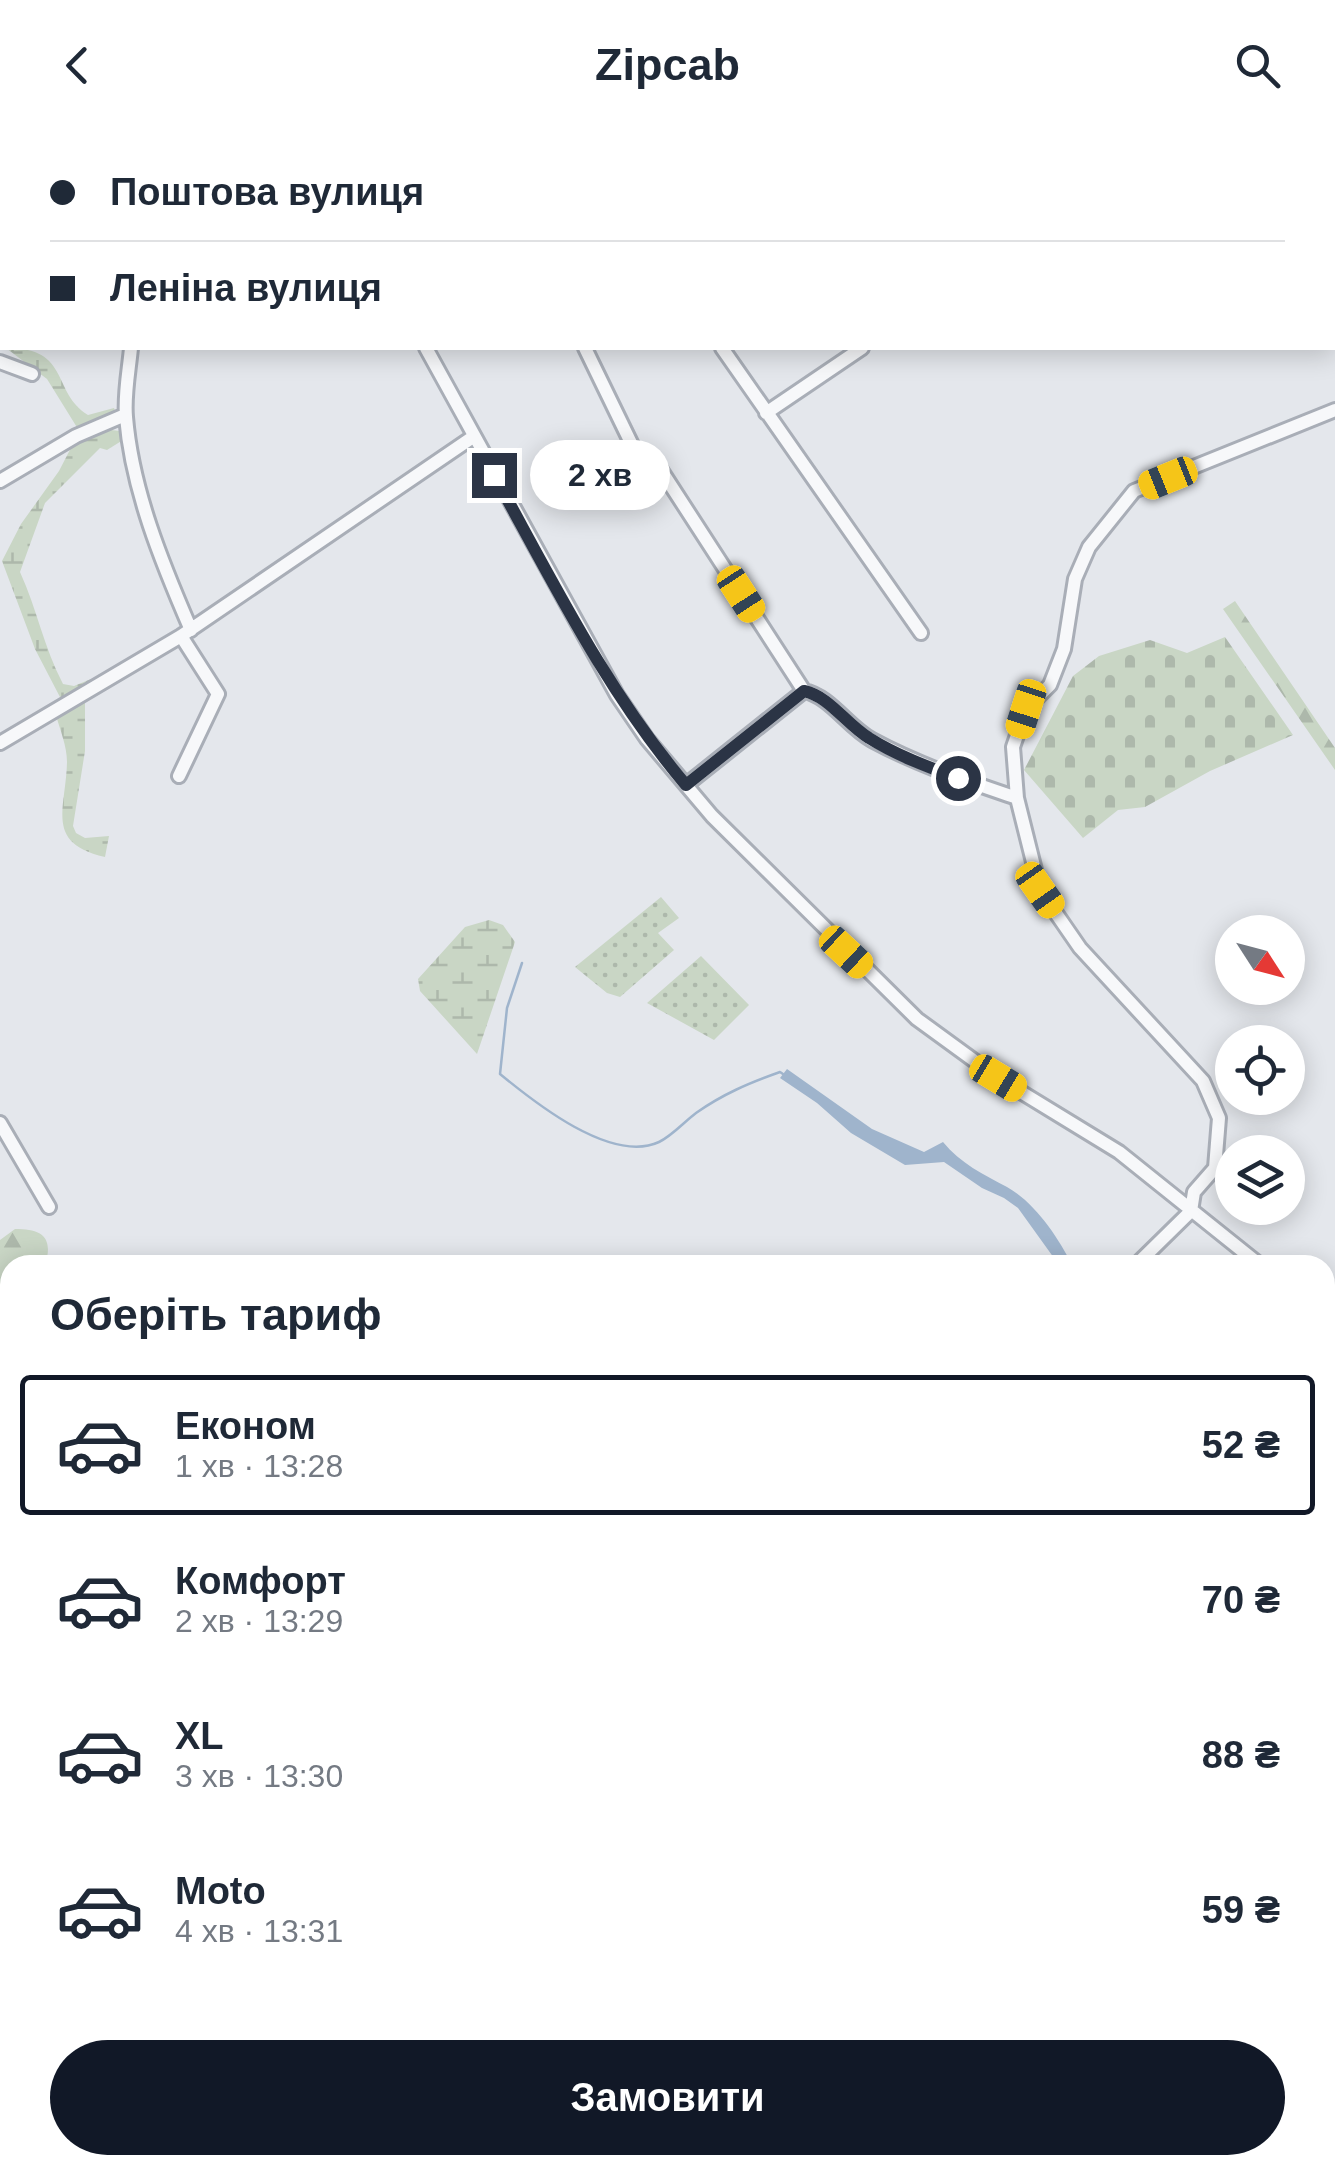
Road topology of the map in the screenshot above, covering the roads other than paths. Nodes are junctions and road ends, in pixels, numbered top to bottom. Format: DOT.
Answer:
graph roads {
  1 [pos="132,350"];
  2 [pos="427,350"];
  3 [pos="586,350"];
  4 [pos="723,350"];
  5 [pos="859,350"];
  6 [pos="0,362"];
  7 [pos="32,374"];
  8 [pos="1335,410"];
  9 [pos="766,413"];
  10 [pos="125,415"];
  11 [pos="473,437"];
  12 [pos="0,481"];
  13 [pos="186,633"];
  14 [pos="921,633"];
  15 [pos="804,691"];
  16 [pos="0,742"];
  17 [pos="179,776"];
  18 [pos="686,785"];
  19 [pos="1017,798"];
  20 [pos="0,1123"];
  21 [pos="49,1206"];
  22 [pos="1190,1211"];
  23 [pos="1146,1255"];
  24 [pos="1247,1255"];
  1 -- 10 [label="street"];
  2 -- 11 [label="street"];
  3 -- 15 [label="street"];
  4 -- 9 [label="street"];
  5 -- 9 [label="street"];
  6 -- 7 [label="street"];
  8 -- 19 [label="street"];
  9 -- 14 [label="street"];
  10 -- 12 [label="street"];
  10 -- 13 [label="street"];
  11 -- 13 [label="street"];
  11 -- 18 [label="street"];
  13 -- 16 [label="street"];
  13 -- 17 [label="street"];
  15 -- 18 [label="street"];
  15 -- 19 [label="street"];
  18 -- 22 [label="street"];
  19 -- 22 [label="street"];
  20 -- 21 [label="street"];
  22 -- 23 [label="street"];
  22 -- 24 [label="street"];
}
